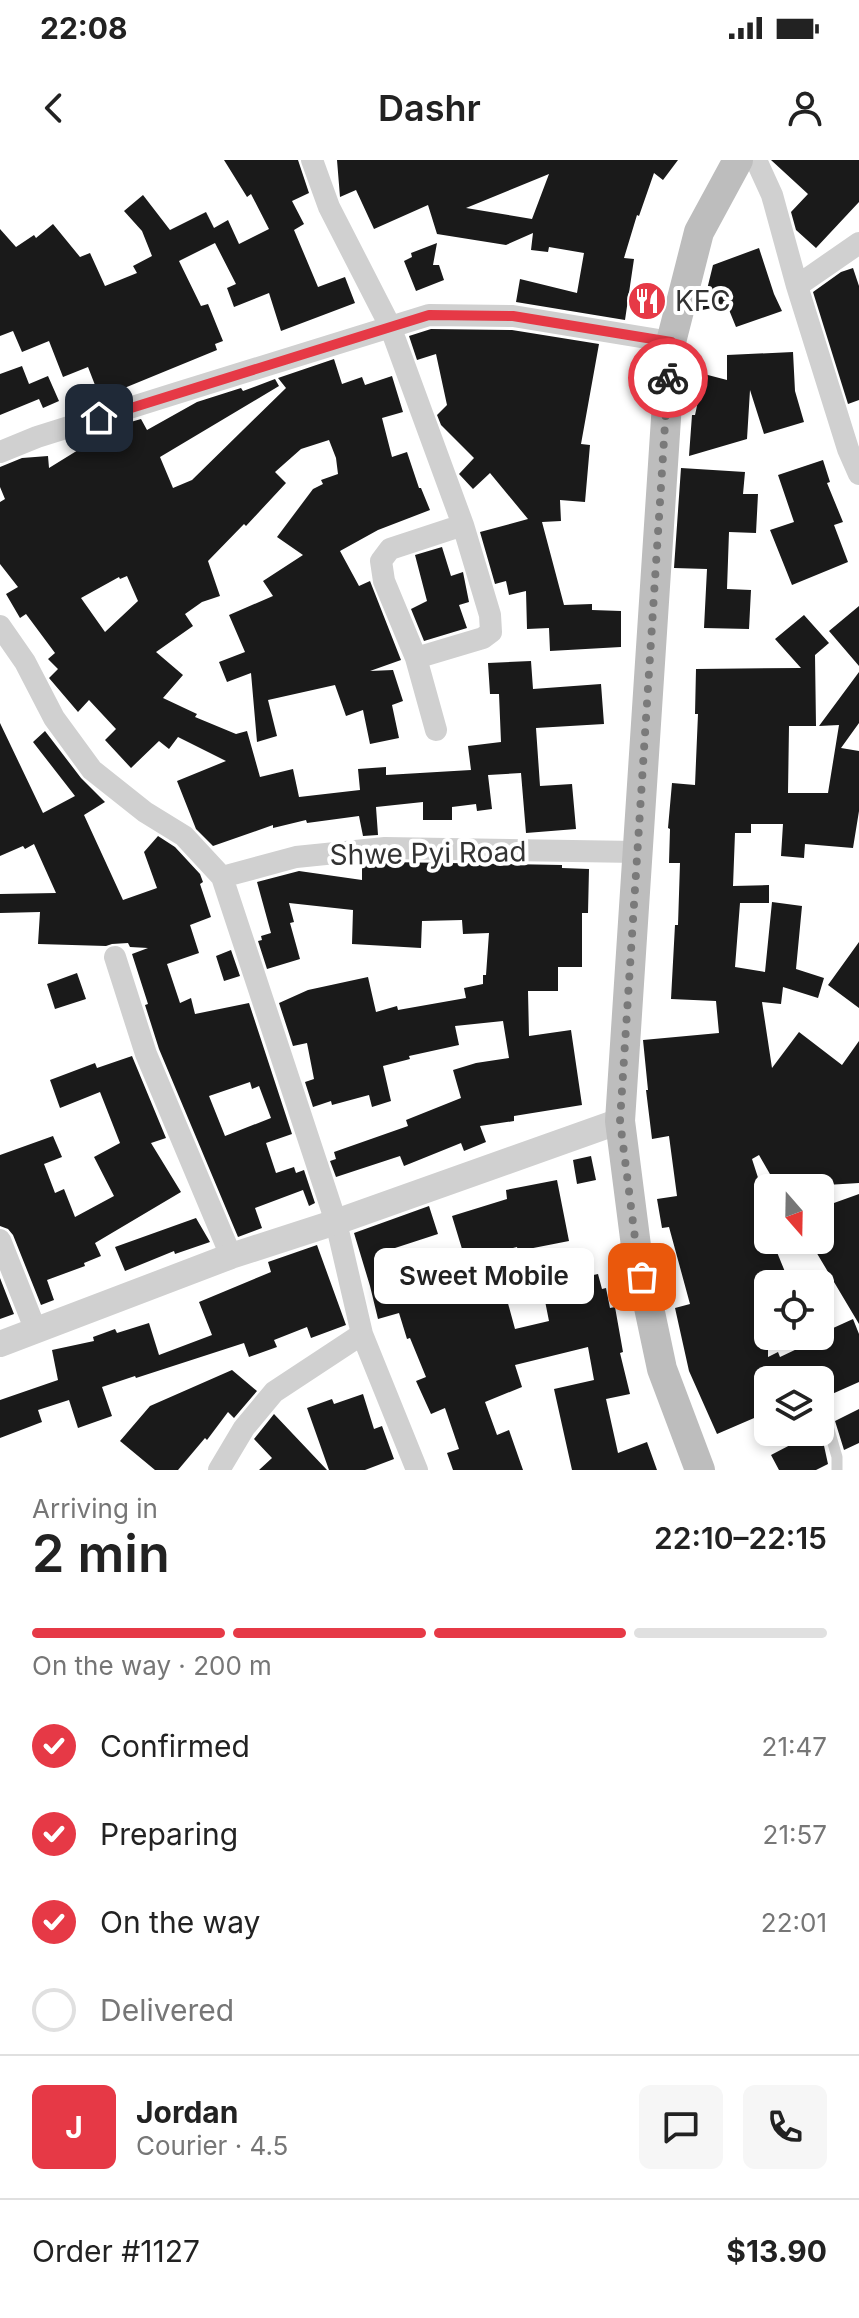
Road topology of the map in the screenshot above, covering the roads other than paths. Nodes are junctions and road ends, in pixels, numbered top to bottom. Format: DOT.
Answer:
graph roads {
  1 [pos="312,160"];
  2 [pos="738,160"];
  3 [pos="756,160"];
  4 [pos="859,243"];
  5 [pos="797,286"];
  6 [pos="390,326"];
  7 [pos="671,342"];
  8 [pos="0,452"];
  9 [pos="859,474"];
  10 [pos="463,525"];
  11 [pos="0,626"];
  12 [pos="416,658"];
  13 [pos="436,730"];
  14 [pos="637,852"];
  15 [pos="222,877"];
  16 [pos="115,957"];
  17 [pos="620,1121"];
  18 [pos="336,1222"];
  19 [pos="0,1240"];
  20 [pos="231,1256"];
  21 [pos="36,1331"];
  22 [pos="362,1334"];
  23 [pos="0,1344"];
  24 [pos="834,1446"];
  25 [pos="219,1470"];
  26 [pos="417,1470"];
  27 [pos="700,1470"];
  28 [pos="837,1470"];
  1 -- 6 [label="street"];
  2 -- 7 [label="main road"];
  3 -- 5 [label="street"];
  4 -- 5 [label="street"];
  5 -- 9 [label="street"];
  6 -- 7 [label="street"];
  6 -- 8 [label="street"];
  6 -- 10 [label="street"];
  7 -- 14 [label="main road"];
  10 -- 12 [label="street"];
  10 -- 12 [label="street"];
  11 -- 15 [label="street"];
  12 -- 13 [label="street"];
  14 -- 15 [label="street, Shwe Pyi Road"];
  14 -- 17 [label="main road"];
  15 -- 18 [label="street"];
  16 -- 20 [label="street"];
  17 -- 18 [label="street"];
  17 -- 27 [label="main road"];
  18 -- 20 [label="street"];
  18 -- 22 [label="street"];
  19 -- 21 [label="street"];
  20 -- 21 [label="street"];
  21 -- 23 [label="street"];
  22 -- 25 [label="street"];
  22 -- 26 [label="street"];
  24 -- 28 [label="lane"];
}
